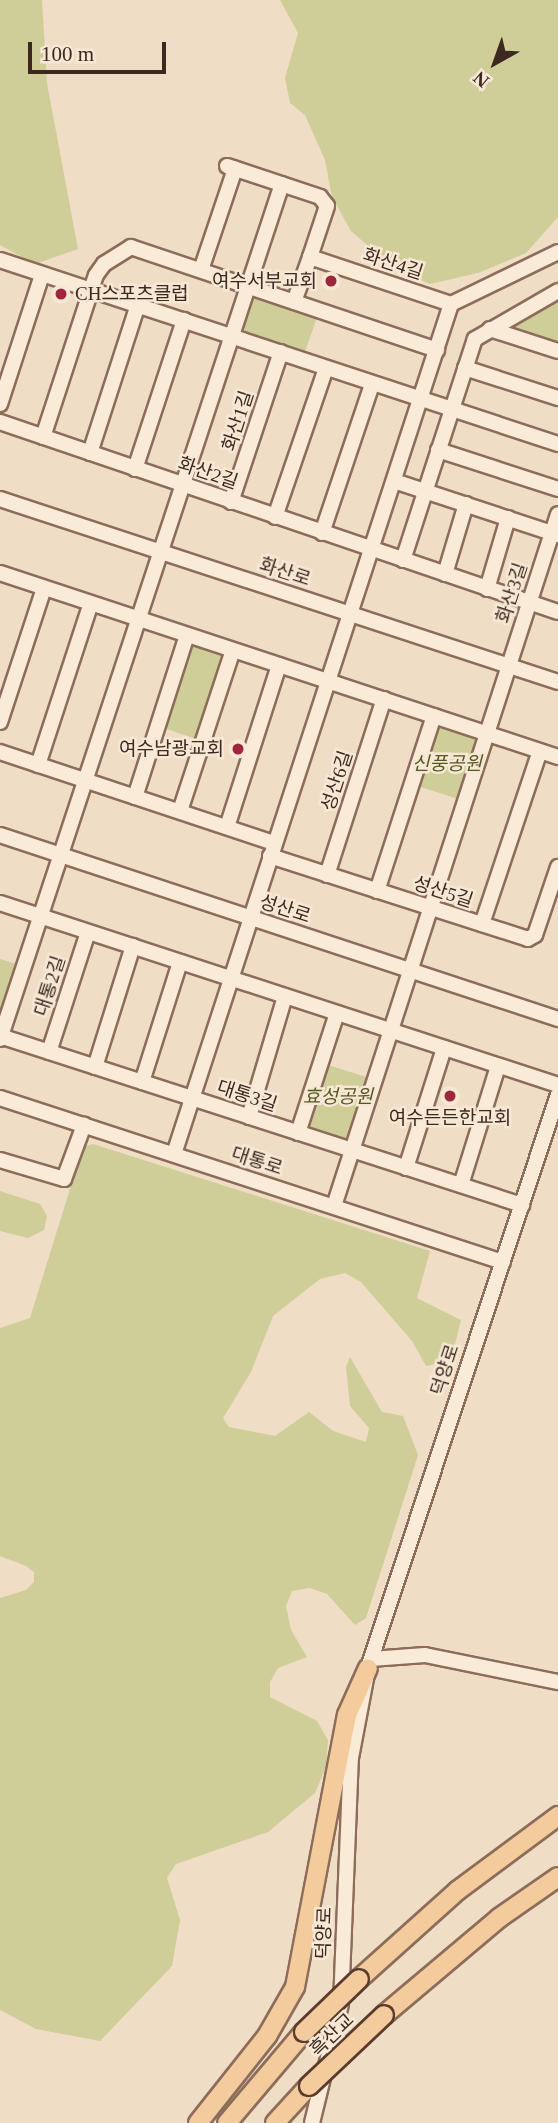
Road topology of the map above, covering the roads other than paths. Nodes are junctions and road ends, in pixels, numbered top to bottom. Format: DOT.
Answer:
graph roads {
  1 [pos="282,184"];
  2 [pos="558,252"];
  3 [pos="310,257"];
  4 [pos="0,260"];
  5 [pos="201,270"];
  6 [pos="42,275"];
  7 [pos="249,286"];
  8 [pos="90,289"];
  9 [pos="558,291"];
  10 [pos="294,302"];
  11 [pos="138,304"];
  12 [pos="452,304"];
  13 [pos="184,320"];
  14 [pos="490,329"];
  15 [pos="233,335"];
  16 [pos="437,350"];
  17 [pos="558,351"];
  18 [pos="281,352"];
  19 [pos="326,368"];
  20 [pos="465,368"];
  21 [pos="372,384"];
  22 [pos="558,398"];
  23 [pos="421,400"];
  24 [pos="0,404"];
  25 [pos="451,410"];
  26 [pos="0,422"];
  27 [pos="43,437"];
  28 [pos="558,444"];
  29 [pos="438,450"];
  30 [pos="90,453"];
  31 [pos="135,468"];
  32 [pos="394,481"];
  33 [pos="183,485"];
  34 [pos="558,489"];
  35 [pos="425,491"];
  36 [pos="0,499"];
  37 [pos="231,502"];
  38 [pos="466,504"];
  39 [pos="558,514"];
  40 [pos="275,517"];
  41 [pos="508,518"];
  42 [pos="322,533"];
  43 [pos="555,534"];
  44 [pos="372,550"];
  45 [pos="161,552"];
  46 [pos="403,560"];
  47 [pos="0,573"];
  48 [pos="445,574"];
  49 [pos="44,588"];
  50 [pos="487,589"];
  51 [pos="91,603"];
  52 [pos="529,603"];
  53 [pos="558,612"];
  54 [pos="351,613"];
  55 [pos="140,619"];
  56 [pos="187,635"];
  57 [pos="233,650"];
  58 [pos="279,665"];
  59 [pos="509,666"];
  60 [pos="329,681"];
  61 [pos="558,682"];
  62 [pos="384,699"];
  63 [pos="434,716"];
  64 [pos="0,722"];
  65 [pos="487,733"];
  66 [pos="540,751"];
  67 [pos="0,752"];
  68 [pos="558,757"];
  69 [pos="38,765"];
  70 [pos="85,780"];
  71 [pos="135,797"];
  72 [pos="180,811"];
  73 [pos="227,827"];
  74 [pos="0,835"];
  75 [pos="272,850"];
  76 [pos="61,855"];
  77 [pos="558,867"];
  78 [pos="327,875"];
  79 [pos="377,891"];
  80 [pos="0,903"];
  81 [pos="429,907"];
  82 [pos="40,916"];
  83 [pos="251,918"];
  84 [pos="482,924"];
  85 [pos="88,932"];
  86 [pos="133,946"];
  87 [pos="180,962"];
  88 [pos="409,970"];
  89 [pos="232,978"];
  90 [pos="285,996"];
  91 [pos="337,1013"];
  92 [pos="558,1019"];
  93 [pos="390,1030"];
  94 [pos="0,1037"];
  95 [pos="444,1048"];
  96 [pos="49,1052"];
  97 [pos="499,1066"];
  98 [pos="95,1067"];
  99 [pos="142,1082"];
  100 [pos="558,1085"];
  101 [pos="558,1095"];
  102 [pos="0,1098"];
  103 [pos="191,1098"];
  104 [pos="248,1116"];
  105 [pos="83,1125"];
  106 [pos="298,1133"];
  107 [pos="350,1149"];
  108 [pos="174,1154"];
  109 [pos="0,1160"];
  110 [pos="406,1168"];
  111 [pos="461,1185"];
  112 [pos="522,1205"];
  113 [pos="334,1206"];
  114 [pos="503,1262"];
  115 [pos="369,1664"];
  116 [pos="558,1682"];
  117 [pos="558,1816"];
  118 [pos="558,1877"];
  119 [pos="198,2123"];
  120 [pos="227,2123"];
  121 [pos="275,2123"];
  122 [pos="312,2123"];
  1 -- 3 [label="street"];
  1 -- 5 [label="street"];
  1 -- 7 [label="street"];
  2 -- 12 [label="street"];
  3 -- 10 [label="street"];
  3 -- 12 [label="street, 화산4길"];
  4 -- 6 [label="street"];
  5 -- 7 [label="street"];
  5 -- 8 [label="street"];
  6 -- 8 [label="street"];
  6 -- 24 [label="street"];
  7 -- 10 [label="street"];
  7 -- 15 [label="street, 화산1길"];
  8 -- 11 [label="street"];
  8 -- 27 [label="street"];
  9 -- 14 [label="street"];
  10 -- 16 [label="street"];
  11 -- 13 [label="street"];
  11 -- 30 [label="street"];
  12 -- 16 [label="street"];
  13 -- 15 [label="street"];
  13 -- 31 [label="street"];
  14 -- 17 [label="street"];
  14 -- 20 [label="street"];
  15 -- 18 [label="street"];
  15 -- 33 [label="street, 화산1길"];
  16 -- 23 [label="street"];
  18 -- 19 [label="street"];
  18 -- 37 [label="street, 화산1길"];
  19 -- 21 [label="street"];
  19 -- 40 [label="street"];
  20 -- 22 [label="street"];
  20 -- 25 [label="street"];
  21 -- 23 [label="street"];
  21 -- 42 [label="street"];
  23 -- 25 [label="street"];
  23 -- 32 [label="street"];
  25 -- 28 [label="street"];
  25 -- 29 [label="street"];
  26 -- 27 [label="street, 화산2길"];
  27 -- 30 [label="street, 화산2길"];
  29 -- 34 [label="street"];
  29 -- 35 [label="street"];
  30 -- 31 [label="street, 화산2길"];
  31 -- 33 [label="street, 화산2길"];
  32 -- 35 [label="street"];
  32 -- 44 [label="street"];
  33 -- 37 [label="street, 화산2길"];
  33 -- 45 [label="street, 화산1길"];
  35 -- 38 [label="street"];
  35 -- 46 [label="street"];
  36 -- 45 [label="street, 화산로"];
  37 -- 40 [label="street, 화산2길"];
  38 -- 41 [label="street"];
  38 -- 48 [label="street"];
  39 -- 43 [label="street, 화산3길"];
  40 -- 42 [label="street, 화산2길"];
  41 -- 43 [label="street"];
  41 -- 50 [label="street"];
  42 -- 44 [label="street, 화산2길"];
  43 -- 52 [label="street, 화산3길"];
  44 -- 46 [label="street, 화산2길"];
  44 -- 54 [label="street, 성산6길"];
  45 -- 54 [label="street, 화산로"];
  45 -- 55 [label="street, 화산1길"];
  46 -- 48 [label="street, 화산2길"];
  47 -- 49 [label="street"];
  48 -- 50 [label="street, 화산2길"];
  49 -- 51 [label="street"];
  49 -- 64 [label="street"];
  50 -- 52 [label="street, 화산2길"];
  51 -- 55 [label="street"];
  51 -- 69 [label="street"];
  52 -- 53 [label="street, 화산2길"];
  52 -- 59 [label="street, 화산3길"];
  54 -- 59 [label="street, 화산로"];
  54 -- 60 [label="street, 성산6길"];
  55 -- 56 [label="street"];
  55 -- 70 [label="street"];
  56 -- 57 [label="street"];
  56 -- 71 [label="street"];
  57 -- 58 [label="street"];
  57 -- 72 [label="street"];
  58 -- 60 [label="street"];
  58 -- 73 [label="street"];
  59 -- 61 [label="street, 화산로"];
  59 -- 65 [label="street, 화산3길"];
  60 -- 62 [label="street"];
  60 -- 75 [label="street, 성산6길"];
  62 -- 63 [label="street"];
  62 -- 78 [label="street, 성산6길"];
  63 -- 65 [label="street"];
  63 -- 79 [label="street"];
  65 -- 66 [label="street"];
  65 -- 81 [label="street"];
  66 -- 68 [label="street"];
  66 -- 84 [label="street"];
  67 -- 69 [label="street, 성산5길"];
  69 -- 70 [label="street, 성산5길"];
  70 -- 71 [label="street, 성산5길"];
  70 -- 76 [label="street, 대통2길"];
  71 -- 72 [label="street, 성산5길"];
  72 -- 73 [label="street, 성산5길"];
  73 -- 75 [label="street, 성산5길"];
  74 -- 76 [label="street, 성산로"];
  75 -- 78 [label="street, 성산5길"];
  75 -- 83 [label="street, 성산6길"];
  76 -- 82 [label="street, 대통2길"];
  76 -- 83 [label="street, 성산로"];
  77 -- 84 [label="street, 성산5길"];
  78 -- 79 [label="street, 성산5길"];
  79 -- 81 [label="street, 성산5길"];
  80 -- 82 [label="street"];
  81 -- 84 [label="street, 성산5길"];
  81 -- 88 [label="street"];
  82 -- 85 [label="street"];
  82 -- 94 [label="street, 대통2길"];
  83 -- 88 [label="street, 성산로"];
  83 -- 89 [label="street, 성산6길"];
  85 -- 86 [label="street"];
  85 -- 96 [label="street, 대통2길"];
  86 -- 87 [label="street"];
  86 -- 98 [label="street"];
  87 -- 89 [label="street"];
  87 -- 99 [label="street"];
  88 -- 92 [label="street, 성산로"];
  88 -- 93 [label="street"];
  89 -- 90 [label="street"];
  89 -- 103 [label="street"];
  90 -- 91 [label="street"];
  90 -- 104 [label="street"];
  91 -- 93 [label="street"];
  91 -- 106 [label="street"];
  93 -- 95 [label="street"];
  93 -- 107 [label="street"];
  94 -- 96 [label="street, 대통3길"];
  95 -- 97 [label="street"];
  95 -- 110 [label="street"];
  96 -- 98 [label="street, 대통3길"];
  97 -- 100 [label="street"];
  97 -- 111 [label="street"];
  98 -- 99 [label="street, 대통3길"];
  99 -- 103 [label="street, 대통3길"];
  101 -- 112 [label="street, 덕양로"];
  102 -- 105 [label="street, 대통로"];
  103 -- 104 [label="street, 대통3길"];
  103 -- 108 [label="street"];
  104 -- 106 [label="street, 대통3길"];
  105 -- 108 [label="street, 대통로"];
  105 -- 109 [label="street"];
  106 -- 107 [label="street, 대통3길"];
  107 -- 110 [label="street, 대통3길"];
  107 -- 113 [label="street"];
  108 -- 113 [label="street, 대통로"];
  110 -- 111 [label="street, 대통3길"];
  111 -- 112 [label="street, 대통3길"];
  112 -- 114 [label="street, 덕양로"];
  113 -- 114 [label="street, 대통로"];
  114 -- 115 [label="street, 덕양로"];
  115 -- 116 [label="street"];
  115 -- 119 [label="main road"];
  115 -- 122 [label="street, 덕양로"];
  117 -- 120 [label="main road, 흑산교, bridge"];
  118 -- 121 [label="main road, 흑산교, bridge"];
}
